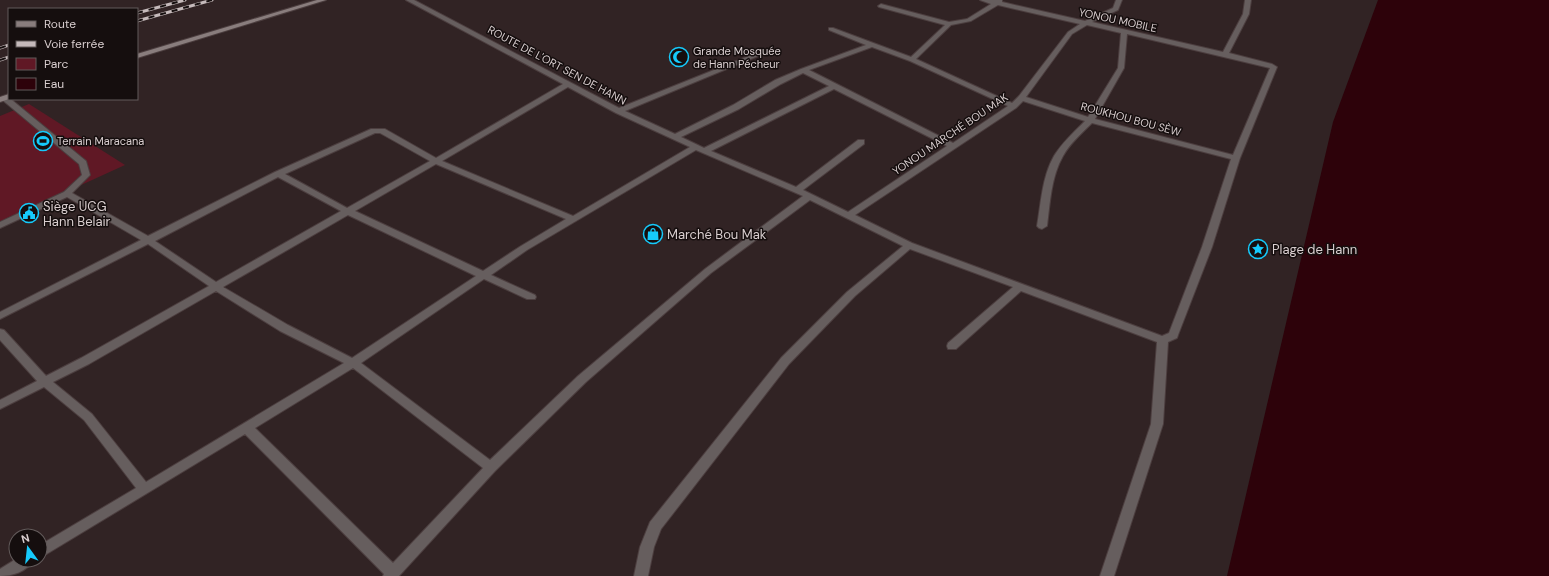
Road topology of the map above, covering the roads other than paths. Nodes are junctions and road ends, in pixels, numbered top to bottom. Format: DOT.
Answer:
graph roads {
  1 [pos="323,0"];
  2 [pos="409,0"];
  3 [pos="983,0"];
  4 [pos="1119,0"];
  5 [pos="1248,0"];
  6 [pos="999,2"];
  7 [pos="881,6"];
  8 [pos="949,24"];
  9 [pos="1084,24"];
  10 [pos="831,28"];
  11 [pos="1124,32"];
  12 [pos="872,44"];
  13 [pos="1225,54"];
  14 [pos="756,55"];
  15 [pos="138,56"];
  16 [pos="912,60"];
  17 [pos="804,70"];
  18 [pos="568,84"];
  19 [pos="834,86"];
  20 [pos="4,98"];
  21 [pos="1022,98"];
  22 [pos="1013,106"];
  23 [pos="619,111"];
  24 [pos="1090,120"];
  25 [pos="675,137"];
  26 [pos="861,142"];
  27 [pos="953,146"];
  28 [pos="700,149"];
  29 [pos="1236,158"];
  30 [pos="436,162"];
  31 [pos="278,174"];
  32 [pos="796,191"];
  33 [pos="67,194"];
  34 [pos="809,196"];
  35 [pos="347,211"];
  36 [pos="848,216"];
  37 [pos="573,219"];
  38 [pos="0,225"];
  39 [pos="1042,226"];
  40 [pos="148,240"];
  41 [pos="909,246"];
  42 [pos="484,275"];
  43 [pos="215,286"];
  44 [pos="1019,287"];
  45 [pos="531,297"];
  46 [pos="0,316"];
  47 [pos="0,333"];
  48 [pos="1163,340"];
  49 [pos="952,346"];
  50 [pos="353,363"];
  51 [pos="45,382"];
  52 [pos="0,405"];
  53 [pos="247,428"];
  54 [pos="491,467"];
  55 [pos="144,489"];
  56 [pos="48,547"];
  57 [pos="13,568"];
  58 [pos="391,574"];
  59 [pos="0,576"];
  60 [pos="641,576"];
  61 [pos="1108,576"];
  1 -- 15 [label="main road"];
  2 -- 18 [label="street, ROUTE DE L'ORT SEN DE HANN"];
  3 -- 6 [label="street, YONOU MOBILE"];
  4 -- 9 [label="street, YONOU MARCHÉ BOU MAK"];
  5 -- 13 [label="street"];
  6 -- 8 [label="street"];
  6 -- 9 [label="street, YONOU MOBILE"];
  7 -- 8 [label="street"];
  8 -- 16 [label="street"];
  9 -- 11 [label="street, YONOU MOBILE"];
  9 -- 21 [label="street, YONOU MARCHÉ BOU MAK"];
  10 -- 12 [label="street"];
  11 -- 13 [label="street, YONOU MOBILE"];
  11 -- 24 [label="street"];
  12 -- 16 [label="street"];
  12 -- 17 [label="street"];
  13 -- 29 [label="street, YONOU MOBILE"];
  14 -- 23 [label="street"];
  16 -- 22 [label="street"];
  17 -- 19 [label="street"];
  17 -- 25 [label="street"];
  18 -- 23 [label="street, ROUTE DE L'ORT SEN DE HANN"];
  18 -- 30 [label="street"];
  19 -- 27 [label="street"];
  19 -- 28 [label="street"];
  20 -- 33 [label="street"];
  21 -- 22 [label="street, YONOU MARCHÉ BOU MAK"];
  21 -- 24 [label="street, ROUKHOU BOU SÈW"];
  22 -- 27 [label="street, YONOU MARCHÉ BOU MAK"];
  23 -- 25 [label="street, ROUTE DE L'ORT SEN DE HANN"];
  24 -- 29 [label="street, ROUKHOU BOU SÈW"];
  24 -- 39 [label="street"];
  25 -- 28 [label="street, ROUTE DE L'ORT SEN DE HANN"];
  26 -- 32 [label="street"];
  27 -- 36 [label="street, YONOU MARCHÉ BOU MAK"];
  28 -- 32 [label="street, ROUTE DE L'ORT SEN DE HANN"];
  28 -- 37 [label="street"];
  29 -- 48 [label="street"];
  30 -- 31 [label="street"];
  30 -- 35 [label="street"];
  30 -- 37 [label="street"];
  31 -- 35 [label="street"];
  31 -- 40 [label="street"];
  32 -- 34 [label="street, ROUTE DE L'ORT SEN DE HANN"];
  33 -- 38 [label="street"];
  33 -- 40 [label="street"];
  34 -- 36 [label="street, ROUTE DE L'ORT SEN DE HANN"];
  34 -- 54 [label="street"];
  35 -- 42 [label="street"];
  35 -- 43 [label="street"];
  36 -- 41 [label="street, ROUTE DE L'ORT SEN DE HANN"];
  37 -- 42 [label="street"];
  40 -- 43 [label="street"];
  40 -- 46 [label="street"];
  41 -- 44 [label="street, ROUTE DE L'ORT SEN DE HANN"];
  41 -- 60 [label="street"];
  42 -- 45 [label="street"];
  42 -- 50 [label="street"];
  43 -- 50 [label="street"];
  43 -- 51 [label="street"];
  44 -- 48 [label="street, ROUTE DE L'ORT SEN DE HANN"];
  44 -- 49 [label="street"];
  47 -- 51 [label="street"];
  48 -- 61 [label="street"];
  50 -- 53 [label="street"];
  50 -- 54 [label="street"];
  51 -- 52 [label="street"];
  51 -- 55 [label="street"];
  53 -- 55 [label="street"];
  53 -- 58 [label="street"];
  54 -- 58 [label="street"];
  55 -- 56 [label="street"];
  57 -- 59 [label="street"];
}
